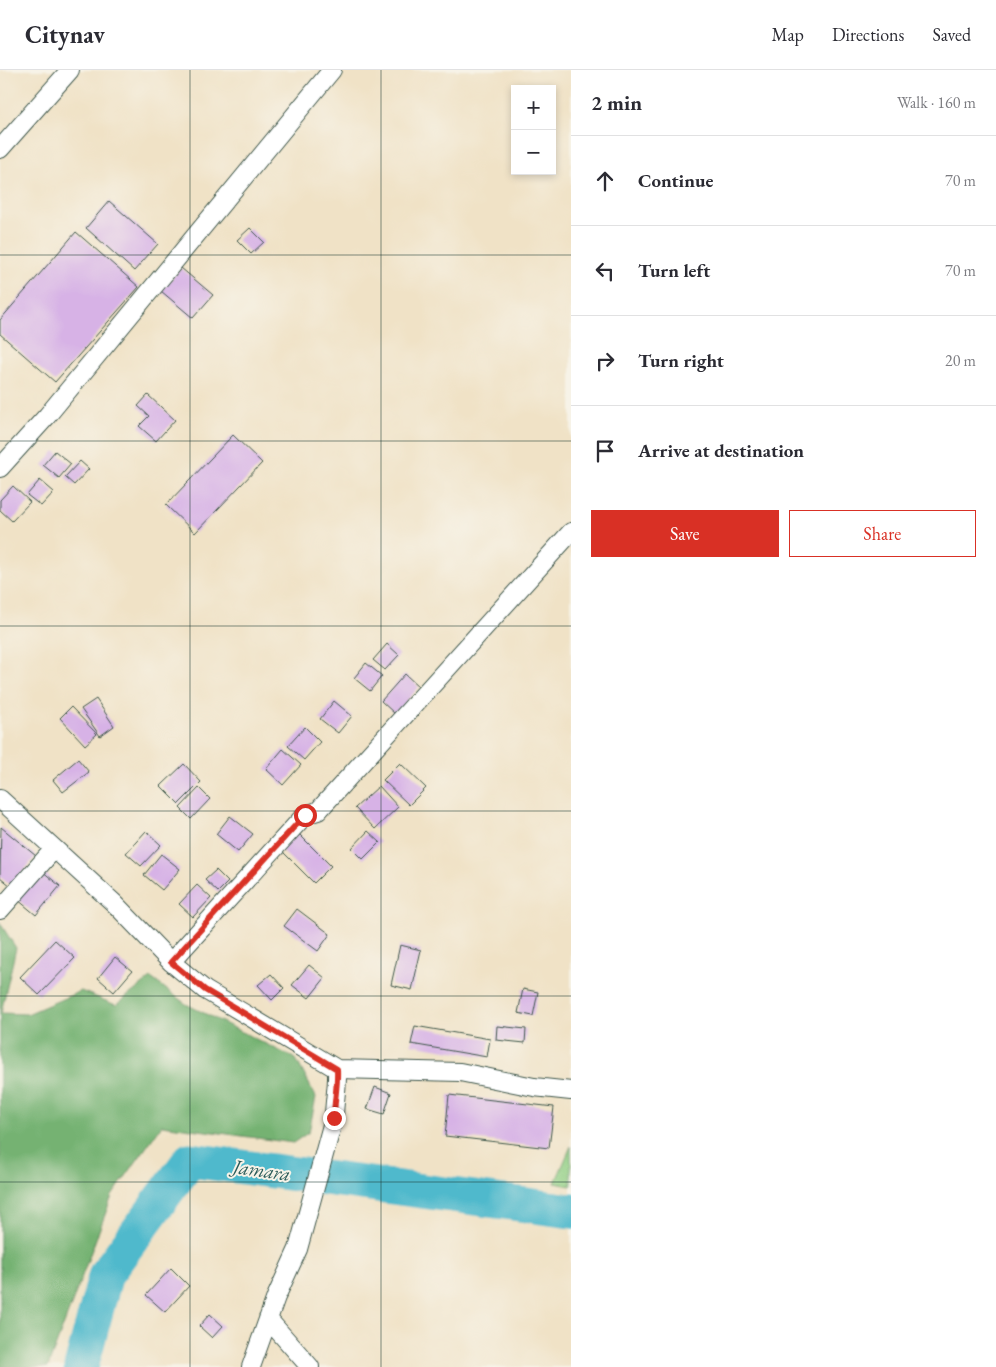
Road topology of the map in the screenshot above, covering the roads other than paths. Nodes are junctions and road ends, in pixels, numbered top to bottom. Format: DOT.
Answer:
graph roads {
  1 [pos="70,70"];
  2 [pos="332,70"];
  3 [pos="0,149"];
  4 [pos="0,468"];
  5 [pos="571,532"];
  6 [pos="0,800"];
  7 [pos="54,849"];
  8 [pos="0,910"];
  9 [pos="171,962"];
  10 [pos="337,1069"];
  11 [pos="571,1091"];
  12 [pos="268,1319"];
  13 [pos="251,1367"];
  14 [pos="310,1367"];
  1 -- 3 [label="street"];
  2 -- 4 [label="street"];
  5 -- 9 [label="street"];
  6 -- 7 [label="street"];
  7 -- 8 [label="street"];
  7 -- 9 [label="street"];
  9 -- 10 [label="street"];
  10 -- 11 [label="street"];
  10 -- 12 [label="street"];
  12 -- 13 [label="street"];
  12 -- 14 [label="street"];
}
